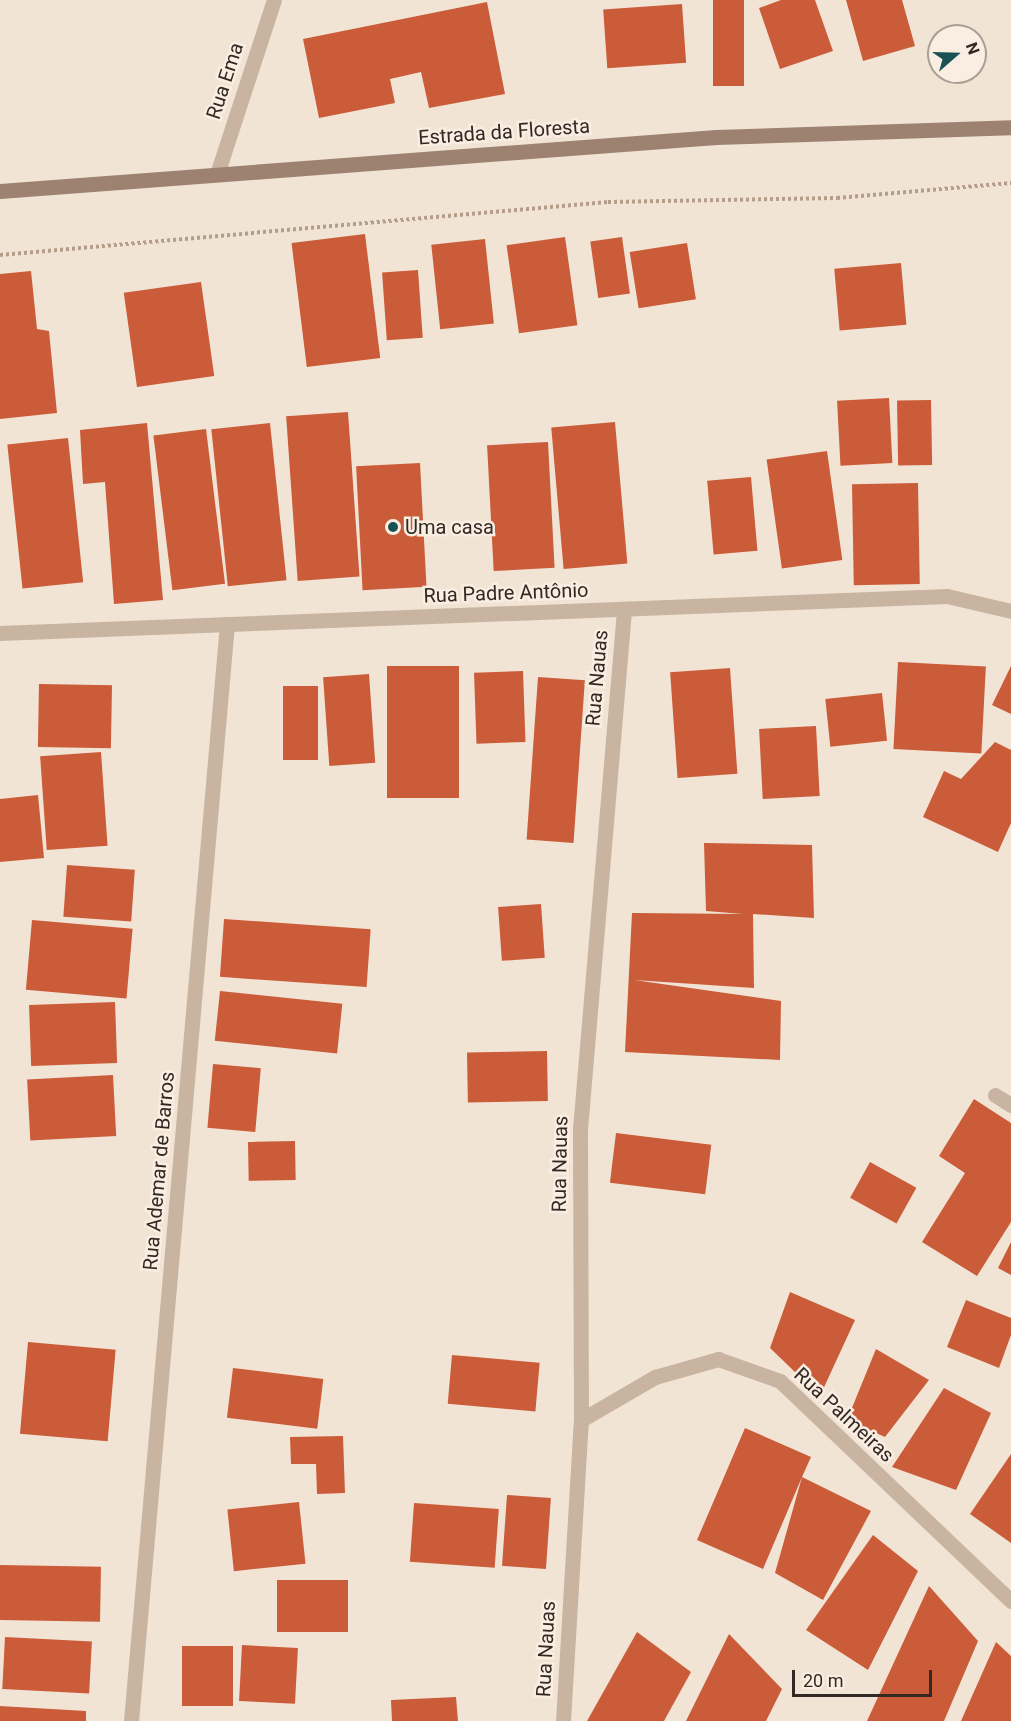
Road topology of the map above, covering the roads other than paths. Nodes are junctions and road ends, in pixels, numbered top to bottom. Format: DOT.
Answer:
graph roads {
  1 [pos="274,0"];
  2 [pos="1011,127"];
  3 [pos="217,174"];
  4 [pos="0,191"];
  5 [pos="624,610"];
  6 [pos="1011,611"];
  7 [pos="227,624"];
  8 [pos="0,633"];
  9 [pos="994,1095"];
  10 [pos="1011,1106"];
  11 [pos="581,1420"];
  12 [pos="1011,1602"];
  13 [pos="131,1721"];
  14 [pos="563,1721"];
  1 -- 3 [label="street, Rua Ema"];
  2 -- 3 [label="main road, Estrada da Floresta"];
  3 -- 4 [label="main road, Estrada da Floresta"];
  5 -- 6 [label="street, Rua Padre Antônio"];
  5 -- 7 [label="street, Rua Padre Antônio"];
  5 -- 11 [label="street, Rua Nauas"];
  7 -- 8 [label="street, Rua Padre Antônio"];
  7 -- 13 [label="street, Rua Ademar de Barros"];
  9 -- 10 [label="street"];
  11 -- 12 [label="street, Rua Palmeiras"];
  11 -- 14 [label="street, Rua Nauas"];
}
